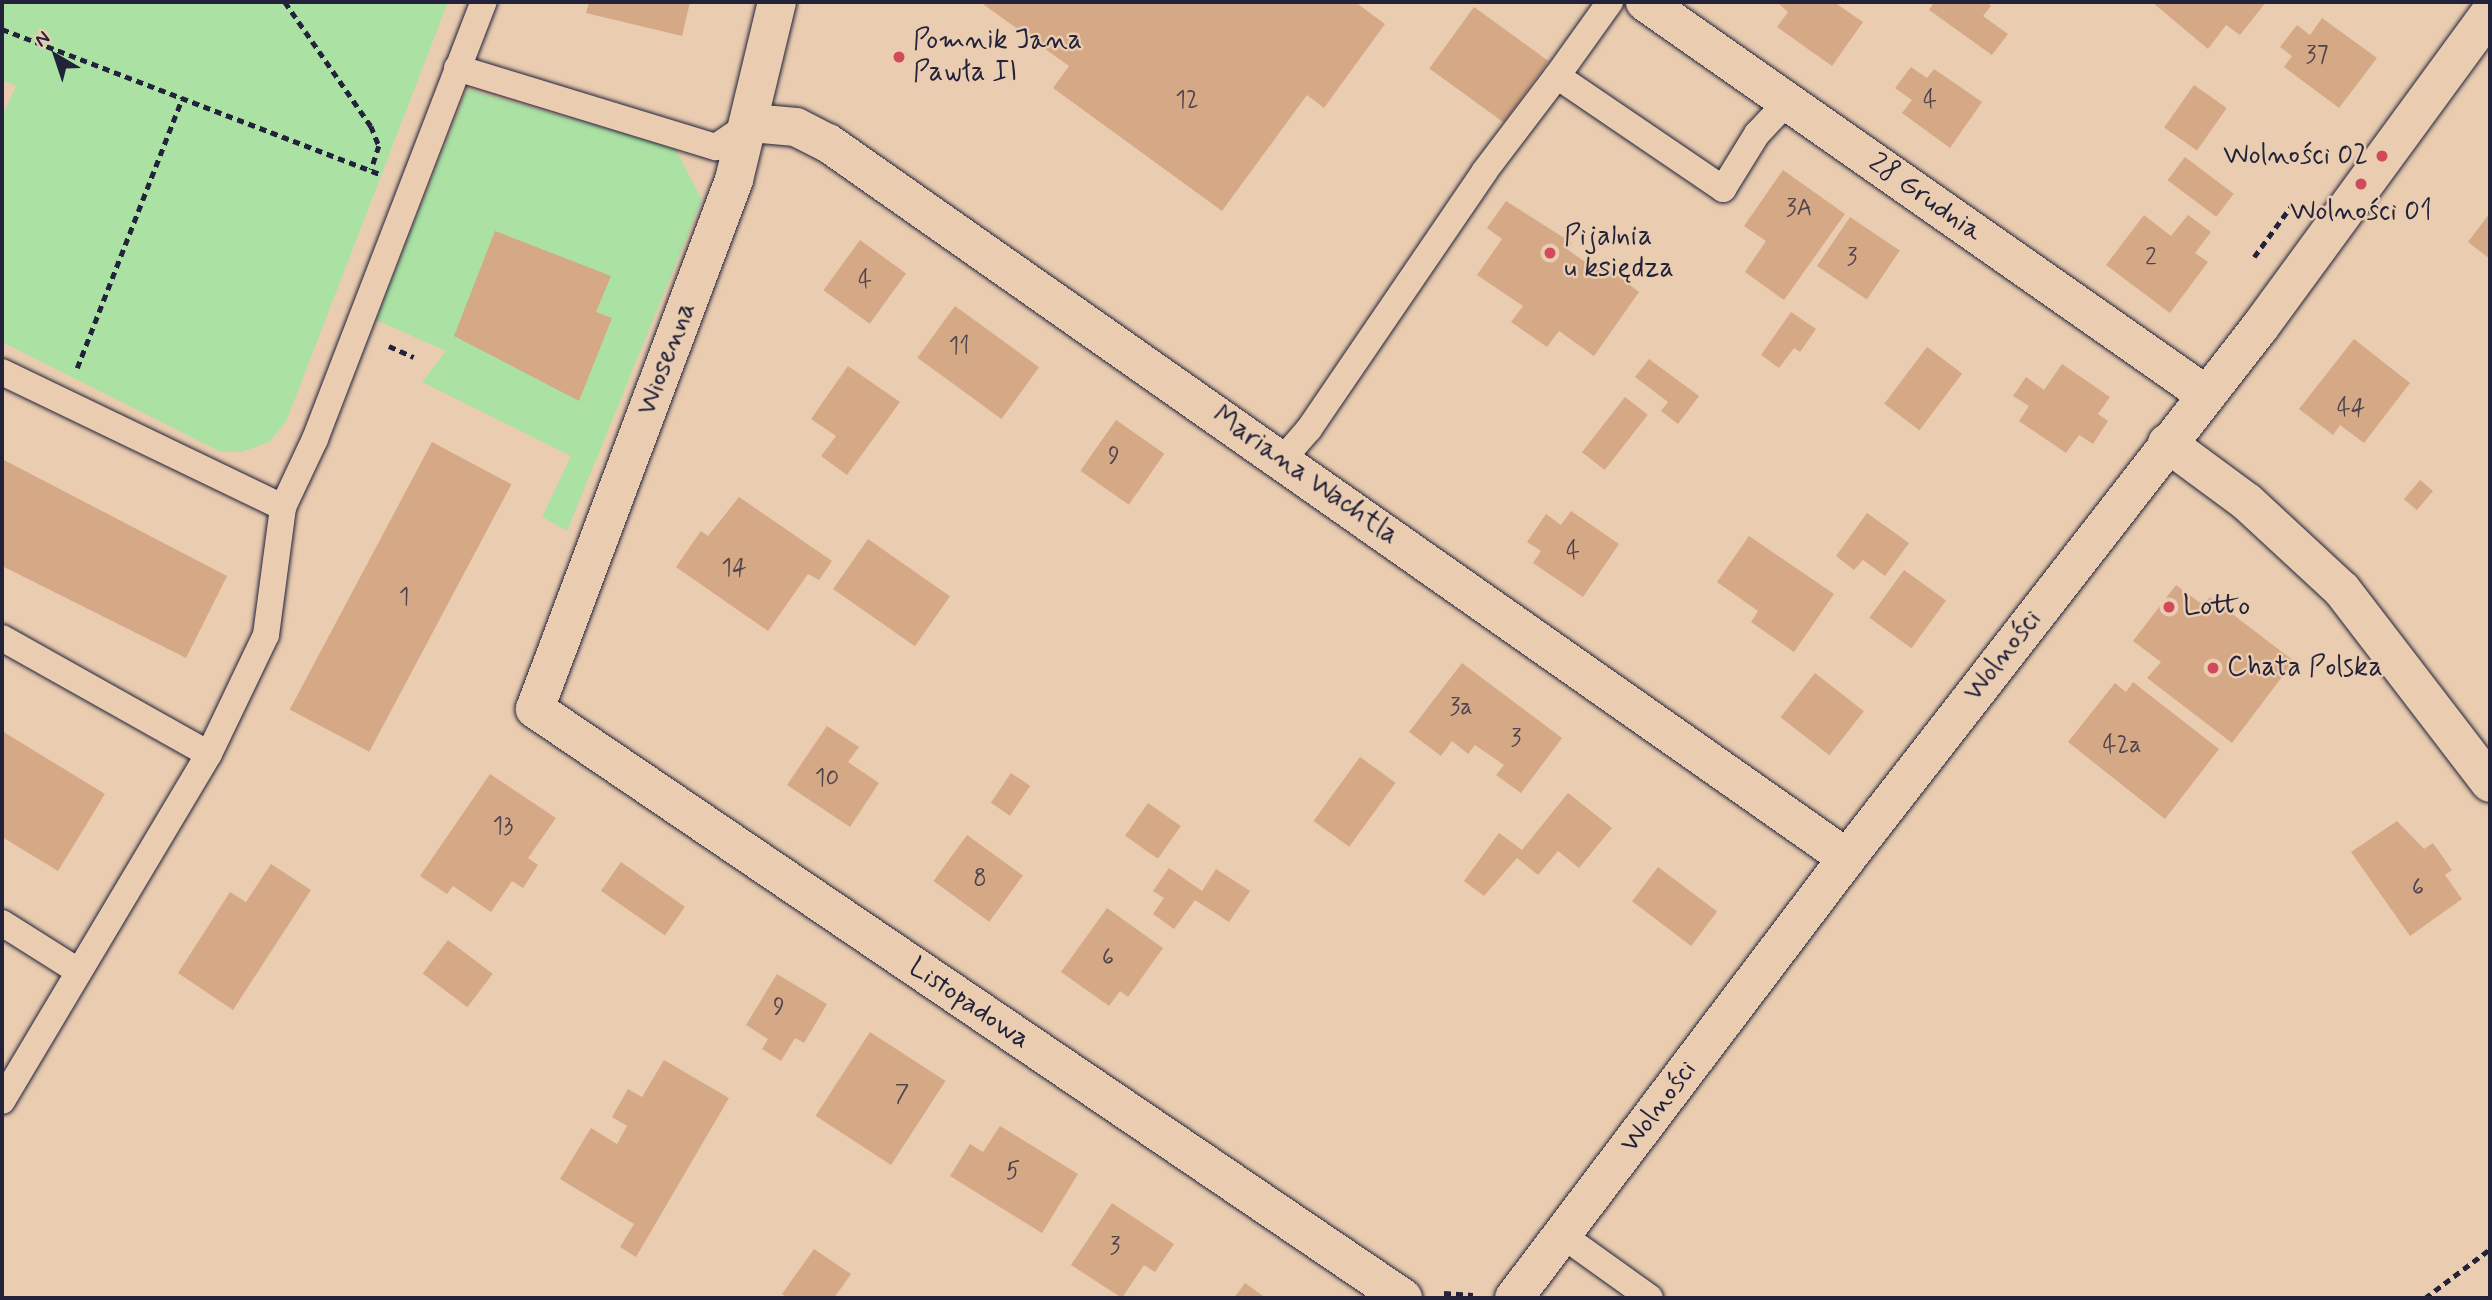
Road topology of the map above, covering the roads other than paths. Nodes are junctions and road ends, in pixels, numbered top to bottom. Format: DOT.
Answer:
graph roads {
  1 [pos="485,2"];
  2 [pos="777,2"];
  3 [pos="1610,2"];
  4 [pos="1645,2"];
  5 [pos="2490,13"];
  6 [pos="457,68"];
  7 [pos="1557,76"];
  8 [pos="1787,102"];
  9 [pos="751,124"];
  10 [pos="2,372"];
  11 [pos="2205,394"];
  12 [pos="2167,443"];
  13 [pos="1282,460"];
  14 [pos="283,507"];
  15 [pos="2,638"];
  16 [pos="536,709"];
  17 [pos="209,754"];
  18 [pos="2490,783"];
  19 [pos="1847,858"];
  20 [pos="2,923"];
  21 [pos="78,971"];
  22 [pos="2,1101"];
  23 [pos="1562,1235"];
  24 [pos="1403,1298"];
  25 [pos="1514,1298"];
  26 [pos="1650,1298"];
  1 -- 6 [label="lane"];
  2 -- 9 [label="street, Wiosenna"];
  3 -- 7 [label="lane"];
  4 -- 8 [label="street, 28 Grudnia"];
  5 -- 11 [label="street, Wolności"];
  6 -- 9 [label="lane"];
  6 -- 14 [label="lane"];
  7 -- 8 [label="lane"];
  7 -- 13 [label="lane"];
  8 -- 11 [label="street, 28 Grudnia"];
  9 -- 13 [label="street, Mariana Wachtla"];
  9 -- 16 [label="street, Wiosenna"];
  10 -- 14 [label="lane"];
  11 -- 12 [label="street, Wolności"];
  12 -- 18 [label="street"];
  12 -- 19 [label="street, Wolności"];
  13 -- 19 [label="street, Mariana Wachtla"];
  14 -- 17 [label="lane"];
  15 -- 17 [label="lane"];
  16 -- 24 [label="street, Listopadowa"];
  17 -- 21 [label="lane"];
  19 -- 23 [label="street, Wolności"];
  20 -- 21 [label="lane"];
  21 -- 22 [label="lane"];
  23 -- 25 [label="street, Wolności"];
  23 -- 26 [label="lane"];
}
